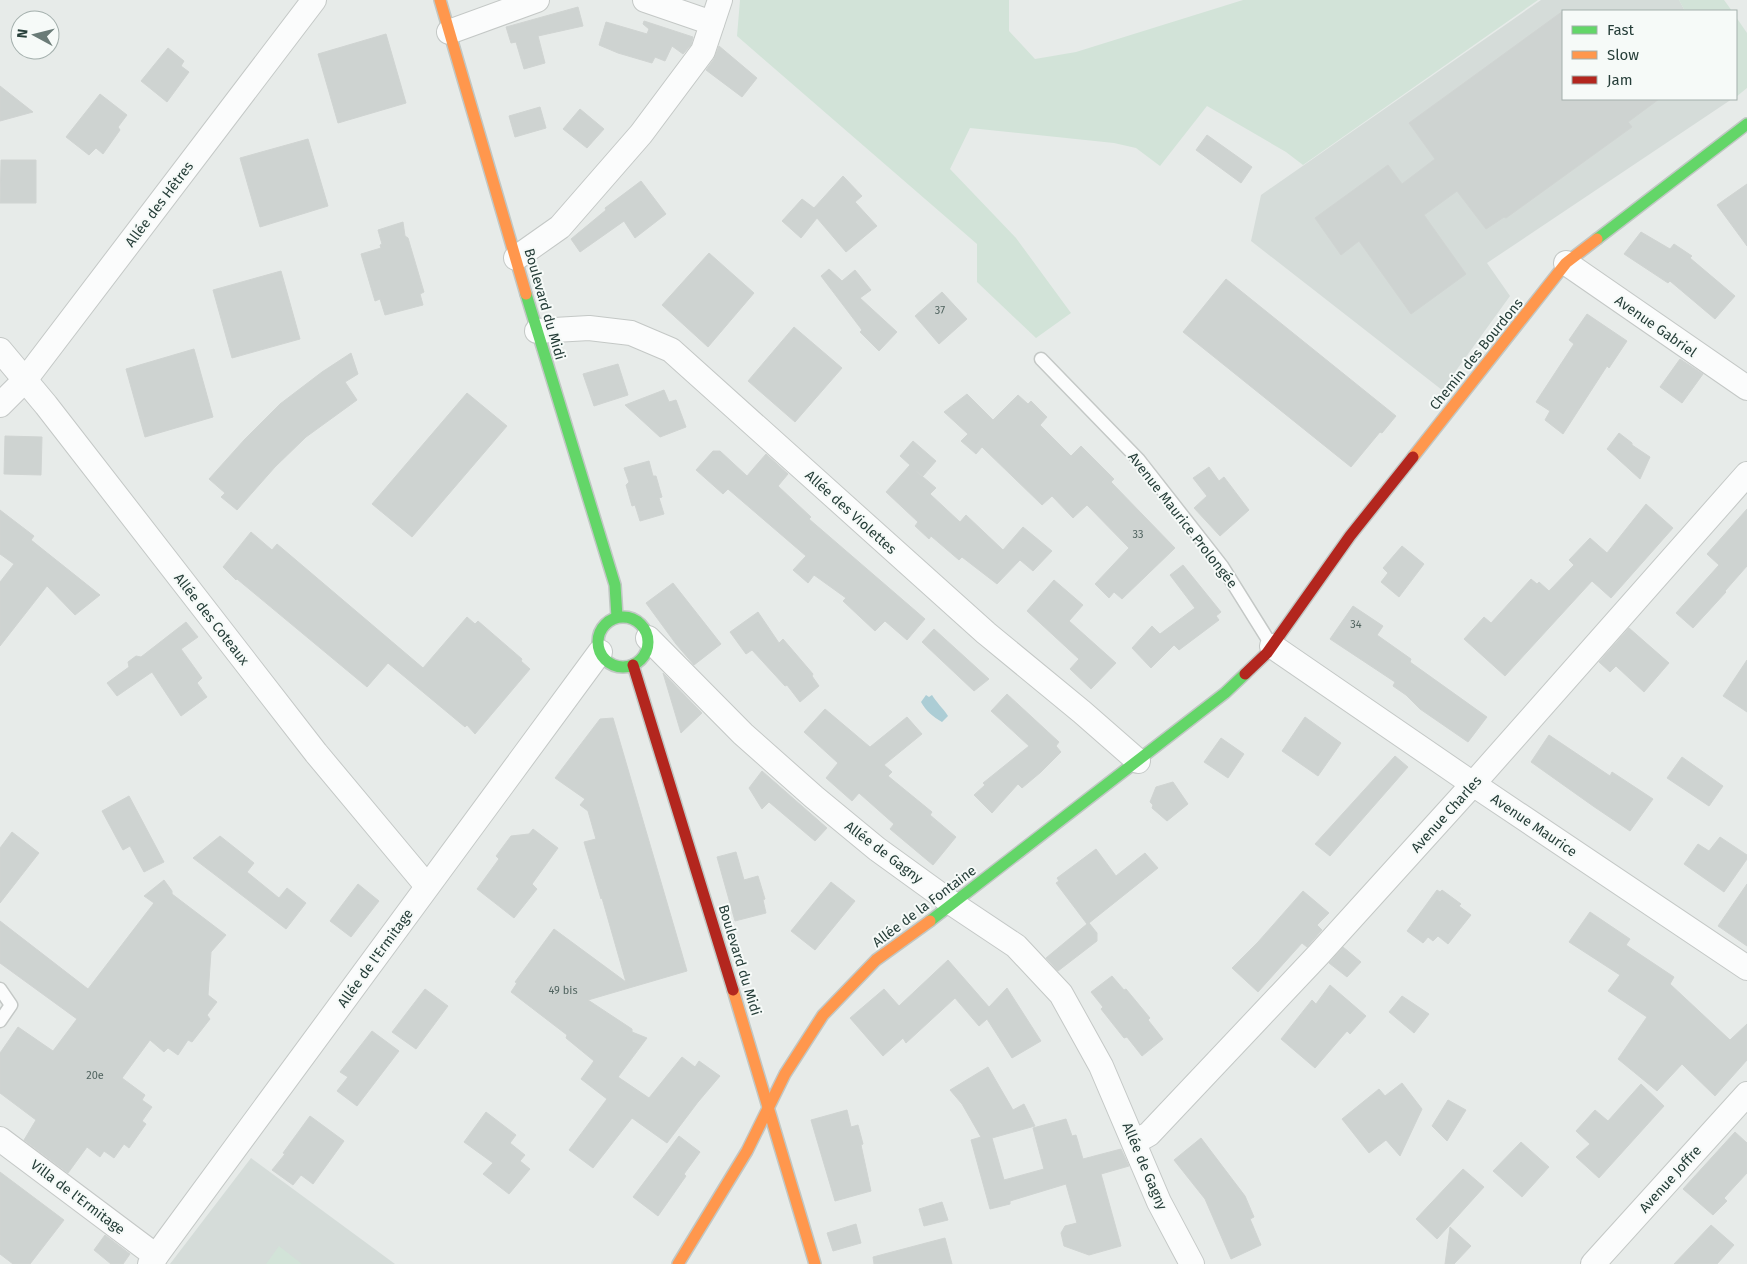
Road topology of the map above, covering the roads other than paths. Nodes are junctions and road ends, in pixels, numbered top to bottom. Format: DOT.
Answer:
graph roads {
  1 [pos="314,0"];
  2 [pos="440,0"];
  3 [pos="537,0"];
  4 [pos="645,0"];
  5 [pos="720,0"];
  6 [pos="712,23"];
  7 [pos="449,32"];
  8 [pos="1747,124"];
  9 [pos="516,258"];
  10 [pos="1566,263"];
  11 [pos="537,331"];
  12 [pos="0,350"];
  13 [pos="1041,359"];
  14 [pos="25,380"];
  15 [pos="1747,388"];
  16 [pos="0,405"];
  17 [pos="1747,474"];
  18 [pos="617,617"];
  19 [pos="648,638"];
  20 [pos="1272,646"];
  21 [pos="600,652"];
  22 [pos="633,665"];
  23 [pos="1138,761"];
  24 [pos="1473,784"];
  25 [pos="427,886"];
  26 [pos="953,904"];
  27 [pos="1747,968"];
  28 [pos="0,989"];
  29 [pos="0,1021"];
  30 [pos="1747,1094"];
  31 [pos="768,1109"];
  32 [pos="0,1139"];
  33 [pos="1135,1142"];
  34 [pos="153,1260"];
  35 [pos="678,1264"];
  36 [pos="814,1264"];
  37 [pos="1192,1264"];
  38 [pos="1593,1264"];
  1 -- 14 [label="street, Allée des Hêtres"];
  2 -- 7 [label="street, Boulevard du Midi"];
  3 -- 7 [label="street"];
  4 -- 6 [label="street"];
  5 -- 6 [label="street"];
  6 -- 9 [label="street"];
  7 -- 9 [label="street, Boulevard du Midi"];
  8 -- 10 [label="street, Chemin des Bourdons"];
  9 -- 11 [label="street, Boulevard du Midi"];
  10 -- 15 [label="street, Avenue Gabriel"];
  10 -- 20 [label="street, Chemin des Bourdons"];
  11 -- 18 [label="street, Boulevard du Midi"];
  11 -- 23 [label="street, Allée des Violettes"];
  12 -- 14 [label="street, Allée des Coteaux"];
  13 -- 20 [label="lane, Avenue Maurice Prolongée"];
  14 -- 16 [label="street, Allée des Hêtres"];
  14 -- 25 [label="street, Allée des Coteaux"];
  17 -- 24 [label="street, Avenue Charles"];
  18 -- 19 [label="street"];
  18 -- 21 [label="street"];
  19 -- 22 [label="street"];
  19 -- 26 [label="street, Allée de Gagny"];
  20 -- 23 [label="street, Allée de la Fontaine"];
  20 -- 24 [label="street, Avenue Maurice"];
  21 -- 22 [label="street"];
  21 -- 25 [label="street, Allée de l'Ermitage"];
  22 -- 31 [label="street, Boulevard du Midi"];
  23 -- 26 [label="street, Allée de la Fontaine"];
  24 -- 27 [label="street, Avenue Maurice"];
  24 -- 33 [label="street, Avenue Charles"];
  25 -- 34 [label="street, Allée de l'Ermitage"];
  26 -- 31 [label="street, Allée de la Fontaine"];
  26 -- 33 [label="street, Allée de Gagny"];
  28 -- 29 [label="lane"];
  30 -- 38 [label="street, Avenue Joffre"];
  31 -- 35 [label="street, Allée de la Fontaine"];
  31 -- 36 [label="street, Boulevard du Midi"];
  32 -- 34 [label="street, Villa de l'Ermitage"];
  33 -- 37 [label="street, Allée de Gagny"];
}
